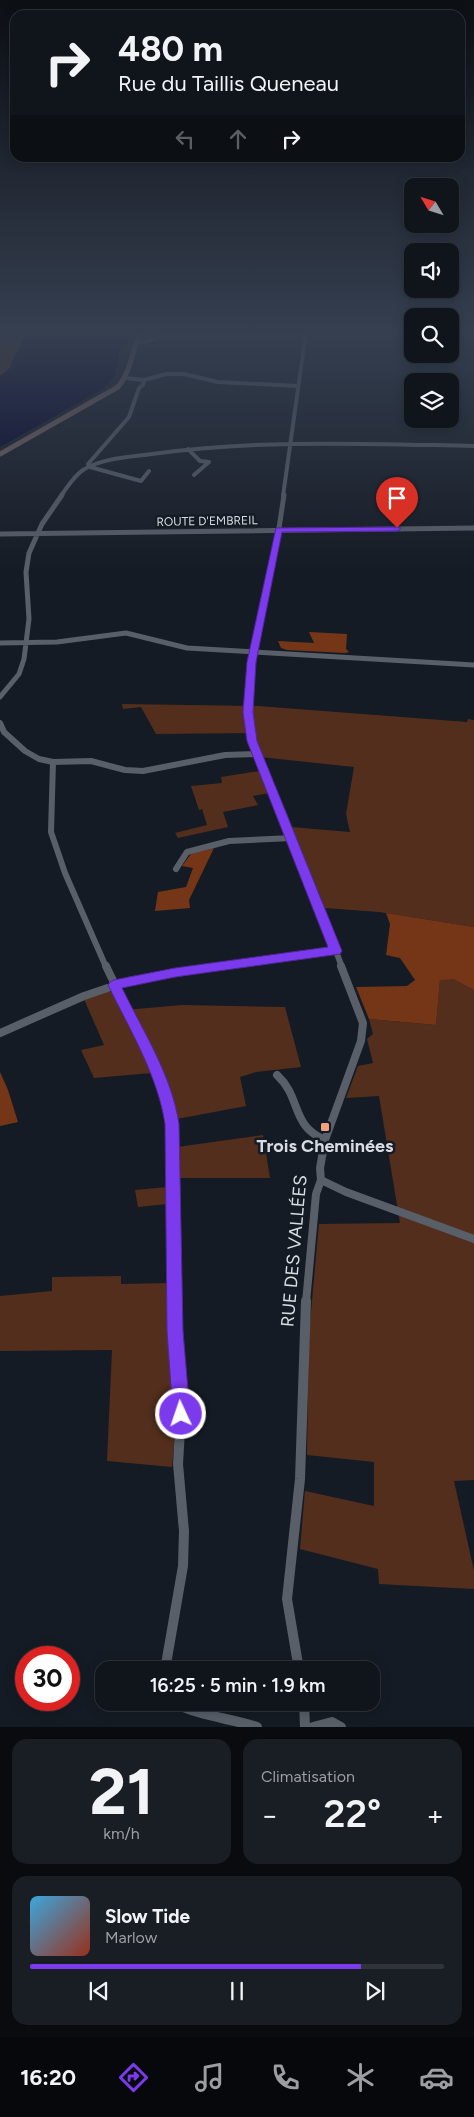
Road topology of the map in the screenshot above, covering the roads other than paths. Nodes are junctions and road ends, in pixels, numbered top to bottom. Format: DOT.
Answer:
graph roads {
  1 [pos="73,413"];
  2 [pos="131,413"];
  3 [pos="295,413"];
  4 [pos="291,444"];
  5 [pos="474,446"];
  6 [pos="188,449"];
  7 [pos="0,454"];
  8 [pos="90,466"];
  9 [pos="149,471"];
  10 [pos="194,475"];
  11 [pos="474,528"];
  12 [pos="278,530"];
  13 [pos="37,533"];
  14 [pos="0,534"];
  15 [pos="0,644"];
  16 [pos="25,644"];
  17 [pos="254,651"];
  18 [pos="474,665"];
  19 [pos="0,698"];
  20 [pos="0,723"];
  21 [pos="256,754"];
  22 [pos="54,762"];
  23 [pos="292,838"];
  24 [pos="176,869"];
  25 [pos="336,951"];
  26 [pos="114,985"];
  27 [pos="0,1032"];
  28 [pos="277,1075"];
  29 [pos="325,1140"];
  30 [pos="321,1180"];
  31 [pos="474,1239"];
  32 [pos="167,1661"];
  33 [pos="298,1661"];
  34 [pos="189,1711"];
  35 [pos="304,1711"];
  36 [pos="258,1727"];
  37 [pos="305,1727"];
  38 [pos="313,1727"];
  39 [pos="341,1727"];
  1 -- 7 [label="main road"];
  2 -- 8 [label="street"];
  3 -- 4 [label="street, RUE DES VALLÉES"];
  4 -- 5 [label="street"];
  4 -- 6 [label="street"];
  4 -- 12 [label="street, RUE DES VALLÉES"];
  6 -- 8 [label="street"];
  6 -- 10 [label="street"];
  8 -- 9 [label="street"];
  8 -- 13 [label="street"];
  11 -- 12 [label="street, ROUTE D'EMBREIL"];
  12 -- 13 [label="street, ROUTE D'EMBREIL"];
  12 -- 17 [label="street, RUE DES VALLÉES"];
  13 -- 14 [label="street, ROUTE D'EMBREIL"];
  13 -- 16 [label="street"];
  15 -- 16 [label="street"];
  16 -- 17 [label="street"];
  16 -- 19 [label="street"];
  17 -- 18 [label="street"];
  17 -- 21 [label="street, RUE DES VALLÉES"];
  20 -- 22 [label="street"];
  21 -- 22 [label="street"];
  21 -- 23 [label="street, RUE DES VALLÉES"];
  22 -- 26 [label="street"];
  23 -- 24 [label="street"];
  23 -- 25 [label="street, RUE DES VALLÉES"];
  25 -- 26 [label="street"];
  25 -- 29 [label="street, RUE DES VALLÉES"];
  26 -- 27 [label="street"];
  26 -- 32 [label="street"];
  28 -- 29 [label="street"];
  29 -- 30 [label="street, RUE DES VALLÉES"];
  30 -- 31 [label="street"];
  30 -- 33 [label="street, RUE DES VALLÉES"];
  34 -- 36 [label="street"];
  35 -- 37 [label="street"];
  38 -- 39 [label="street"];
}
